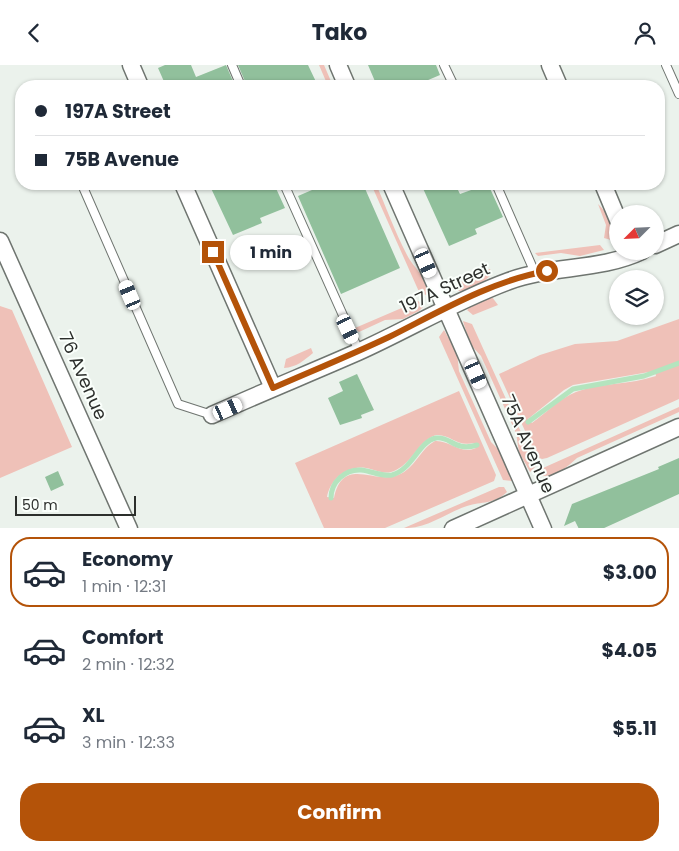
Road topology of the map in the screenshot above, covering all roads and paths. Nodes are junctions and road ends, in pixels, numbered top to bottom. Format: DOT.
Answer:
graph roads {
  1 [pos="130,65"];
  2 [pos="232,65"];
  3 [pos="338,65"];
  4 [pos="444,65"];
  5 [pos="550,65"];
  6 [pos="666,65"];
  7 [pos="137,80"];
  8 [pos="238,80"];
  9 [pos="344,80"];
  10 [pos="451,80"];
  11 [pos="557,80"];
  12 [pos="679,94"];
  13 [pos="84,190"];
  14 [pos="186,190"];
  15 [pos="287,190"];
  16 [pos="393,190"];
  17 [pos="499,190"];
  18 [pos="606,190"];
  19 [pos="612,205"];
  20 [pos="679,234"];
  21 [pos="0,241"];
  22 [pos="664,241"];
  23 [pos="617,260"];
  24 [pos="535,273"];
  25 [pos="446,309"];
  26 [pos="359,351"];
  27 [pos="273,388"];
  28 [pos="212,415"];
  29 [pos="679,427"];
  30 [pos="528,493"];
  31 [pos="129,528"];
  32 [pos="455,528"];
  33 [pos="544,528"];
  1 -- 7 [label="street"];
  2 -- 8 [label="lane"];
  3 -- 9 [label="street"];
  4 -- 10 [label="lane"];
  5 -- 11 [label="street"];
  6 -- 12 [label="lane"];
  13 -- 28 [label="lane"];
  14 -- 27 [label="street"];
  15 -- 26 [label="lane"];
  16 -- 25 [label="street, 75A Avenue"];
  17 -- 24 [label="lane"];
  18 -- 19 [label="street"];
  20 -- 22 [label="street"];
  21 -- 31 [label="street, 76 Avenue"];
  23 -- 24 [label="street, 197A Street"];
  24 -- 25 [label="street, 197A Street"];
  25 -- 26 [label="street, 197A Street"];
  25 -- 30 [label="street, 75A Avenue"];
  26 -- 27 [label="street, 197A Street"];
  27 -- 28 [label="street, 197A Street"];
  29 -- 30 [label="street"];
  30 -- 32 [label="street"];
  30 -- 33 [label="street, 75A Avenue"];
}
